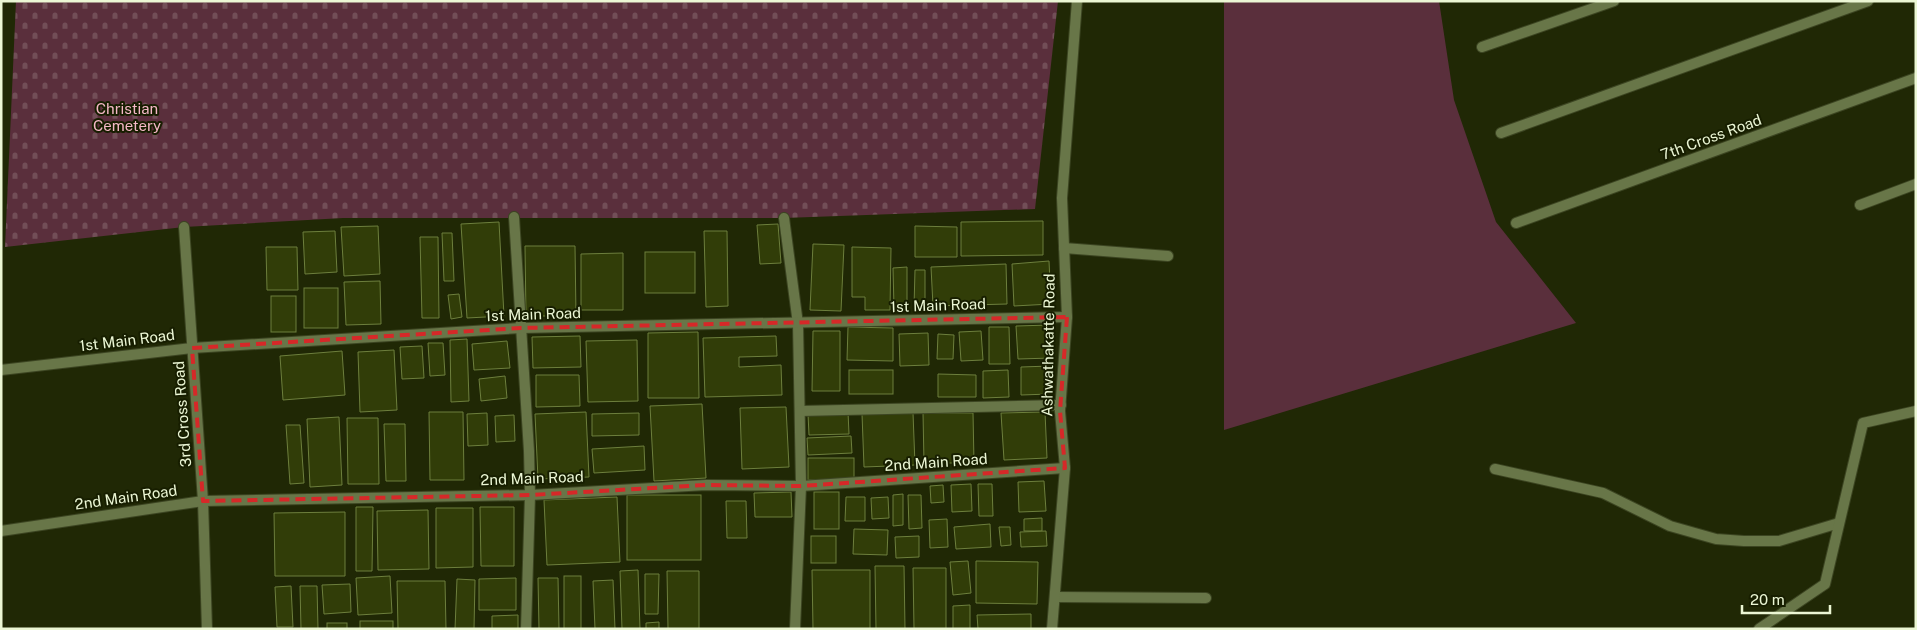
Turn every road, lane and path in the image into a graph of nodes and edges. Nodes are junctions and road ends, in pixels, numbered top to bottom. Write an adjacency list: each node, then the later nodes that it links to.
1 (1077, 1): 13 (street, Ashwathakatte Road)
2 (1614, 1): 4 (street)
3 (1868, 1): 6 (street)
4 (1482, 47)
5 (1916, 78): 11 (street, 7th Cross Road)
6 (1501, 133)
7 (1916, 184): 8 (street)
8 (1860, 205)
9 (514, 217): 17 (street)
10 (784, 218): 16 (street)
11 (1516, 223)
12 (184, 227): 18 (street, 3rd Cross Road)
13 (1064, 248): 14 (street); 15 (street, Ashwathakatte Road)
14 (1168, 256)
15 (1067, 317): 16 (street, 1st Main Road); 20 (street, Ashwathakatte Road)
16 (798, 324): 17 (street, 1st Main Road); 21 (street)
17 (521, 328): 18 (street, 1st Main Road); 26 (street)
18 (192, 348): 19 (street, 1st Main Road); 27 (street, 3rd Cross Road)
19 (1, 370)
20 (1061, 405): 21 (street); 23 (street, Ashwathakatte Road)
21 (800, 411): 25 (street)
22 (1916, 411): 28 (street)
23 (1065, 468): 25 (street, 2nd Main Road); 30 (street, Ashwathakatte Road)
24 (1495, 468): 28 (street)
25 (801, 486): 26 (street, 2nd Main Road); 34 (street)
26 (530, 495): 27 (street, 2nd Main Road); 33 (street)
27 (203, 501): 29 (street, 2nd Main Road); 32 (street, 3rd Cross Road)
28 (1840, 523): 36 (street)
29 (1, 531)
30 (1054, 597): 31 (street); 35 (street, Ashwathakatte Road)
31 (1206, 598)
32 (207, 629)
33 (526, 629)
34 (795, 629)
35 (1052, 629)
36 (1759, 629)

